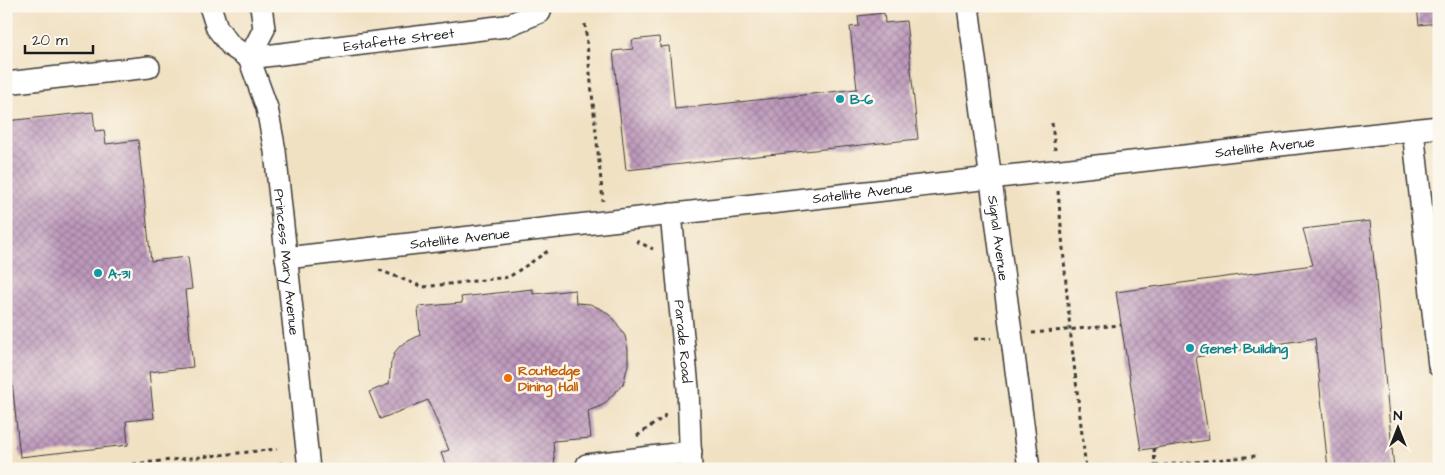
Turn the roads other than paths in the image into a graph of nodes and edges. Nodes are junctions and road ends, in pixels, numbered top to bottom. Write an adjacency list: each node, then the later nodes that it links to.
1 (210, 6): 5 (street)
2 (262, 6): 5 (street)
3 (542, 6): 5 (street, Estafette Street)
4 (968, 6): 10 (street, Signal Avenue)
5 (249, 58): 12 (street, Princess Mary Avenue)
6 (149, 67): 7 (street)
7 (6, 83)
8 (1439, 127): 9 (street, Satellite Avenue)
9 (1413, 130): 10 (street, Satellite Avenue); 13 (street)
10 (991, 178): 11 (street, Satellite Avenue); 17 (street, Signal Avenue)
11 (670, 214): 12 (street, Satellite Avenue); 14 (street, Parade Road)
12 (286, 258): 15 (street, Princess Mary Avenue)
13 (1439, 366)
14 (691, 460): 16 (street)
15 (309, 469)
16 (586, 469)
17 (1029, 469)

